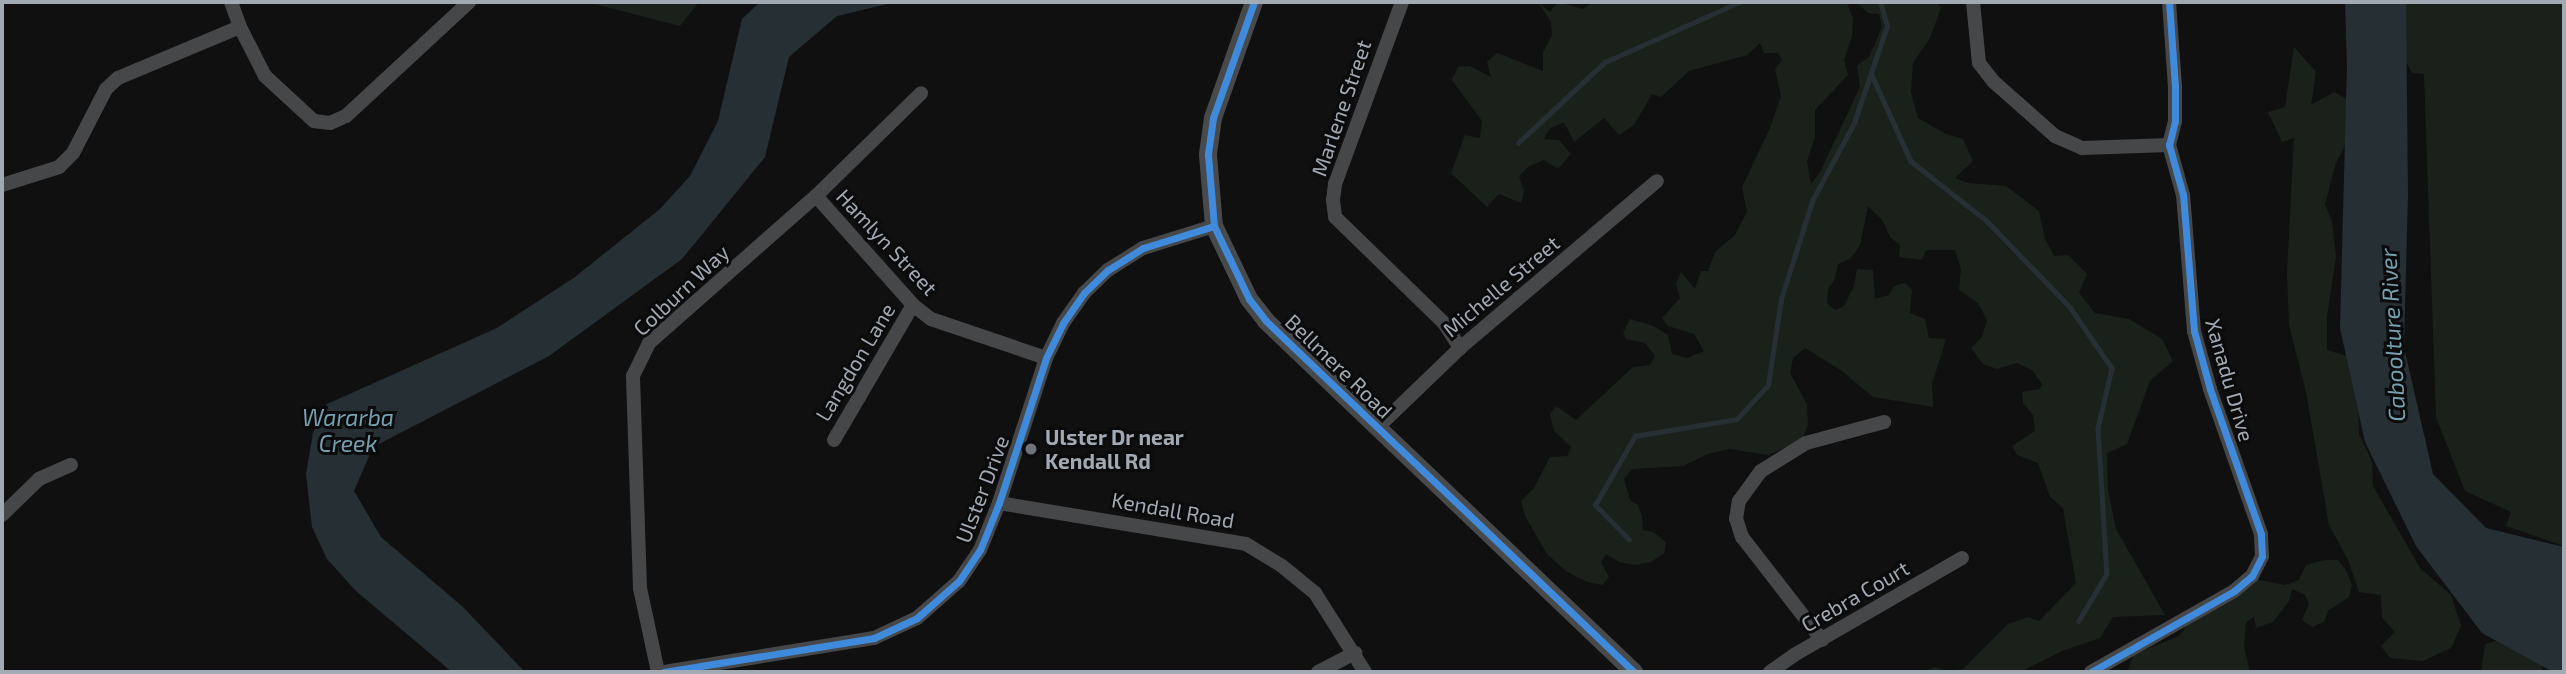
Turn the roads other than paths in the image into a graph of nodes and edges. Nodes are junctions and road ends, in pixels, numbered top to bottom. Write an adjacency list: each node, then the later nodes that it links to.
1 (231, 2): 7 (street)
2 (469, 2): 7 (street)
3 (1254, 2): 13 (main road, Bellmere Road)
4 (1402, 2): 15 (street, Marlene Street)
5 (1973, 2): 9 (street)
6 (2169, 2): 9 (street, Xanadu Drive)
7 (240, 27): 11 (street)
8 (921, 93): 12 (street, Colburn Way)
9 (2169, 145): 32 (street, Xanadu Drive)
10 (1657, 181): 15 (street, Michelle Street)
11 (2, 185)
12 (816, 196): 14 (street, Hamlyn Street); 26 (street, Colburn Way)
13 (1214, 226): 16 (street, Ulster Drive); 18 (main road, Bellmere Road)
14 (913, 305): 16 (street, Hamlyn Street); 19 (street, Langdon Lane)
15 (1460, 348): 18 (street, Michelle Street)
16 (1046, 358): 21 (street, Ulster Drive)
17 (1884, 422): 24 (street)
18 (1377, 428): 30 (main road, Bellmere Road)
19 (834, 440)
20 (71, 465): 22 (street)
21 (999, 503): 25 (street, Kendall Road); 27 (street, Ulster Drive)
22 (2, 515)
23 (1962, 558): 24 (street, Crebra Court)
24 (1822, 639): 31 (street, Crebra Court)
25 (1355, 653): 28 (street); 29 (street, Kendall Road)
26 (658, 672)
27 (664, 672)
28 (1318, 672)
29 (1365, 672)
30 (1634, 672)
31 (1769, 672)
32 (2091, 672)

